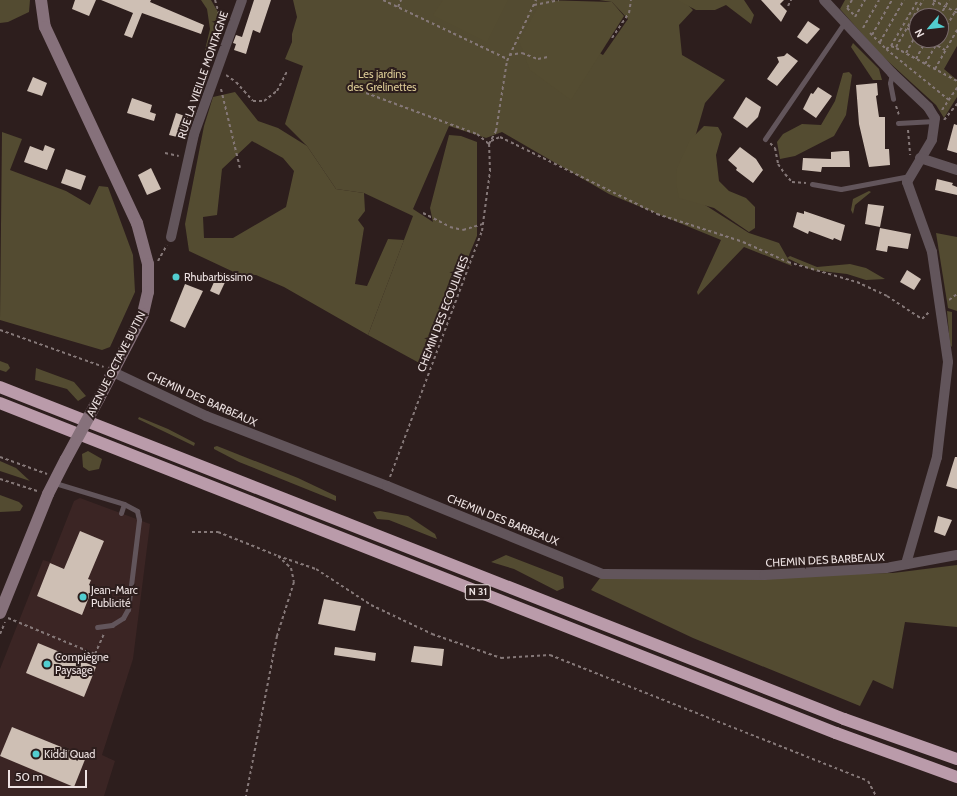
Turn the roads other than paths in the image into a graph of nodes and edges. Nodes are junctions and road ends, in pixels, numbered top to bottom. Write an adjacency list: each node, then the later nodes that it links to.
1 (41, 0): 17 (main road, AVENUE OCTAVE BUTIN)
2 (242, 0): 14 (street, RUE LA VIEILLE MONTAGNE)
3 (824, 0): 4 (street)
4 (844, 23): 5 (street); 9 (lane)
5 (892, 73): 6 (lane); 7 (street)
6 (893, 99)
7 (935, 120): 8 (lane); 10 (street)
8 (899, 123)
9 (765, 138)
10 (919, 161): 11 (street); 12 (street)
11 (957, 170)
12 (910, 176): 13 (lane); 15 (street)
13 (812, 184)
14 (170, 237)
15 (947, 356): 16 (street); 24 (street)
16 (957, 359)
17 (113, 372): 20 (main road, AVENUE OCTAVE BUTIN, bridge); 24 (street, CHEMIN DES BARBEAUX)
18 (0, 387): 27 (highway, N 31)
19 (0, 403): 28 (highway, N 31)
20 (54, 480): 21 (lane); 25 (main road, AVENUE OCTAVE BUTIN)
21 (124, 504): 22 (lane); 26 (lane)
22 (121, 512)
23 (957, 555): 24 (street, CHEMIN DES BARBEAUX)
24 (906, 564)
25 (4, 615)
26 (97, 627)
27 (957, 760)
28 (957, 776)

